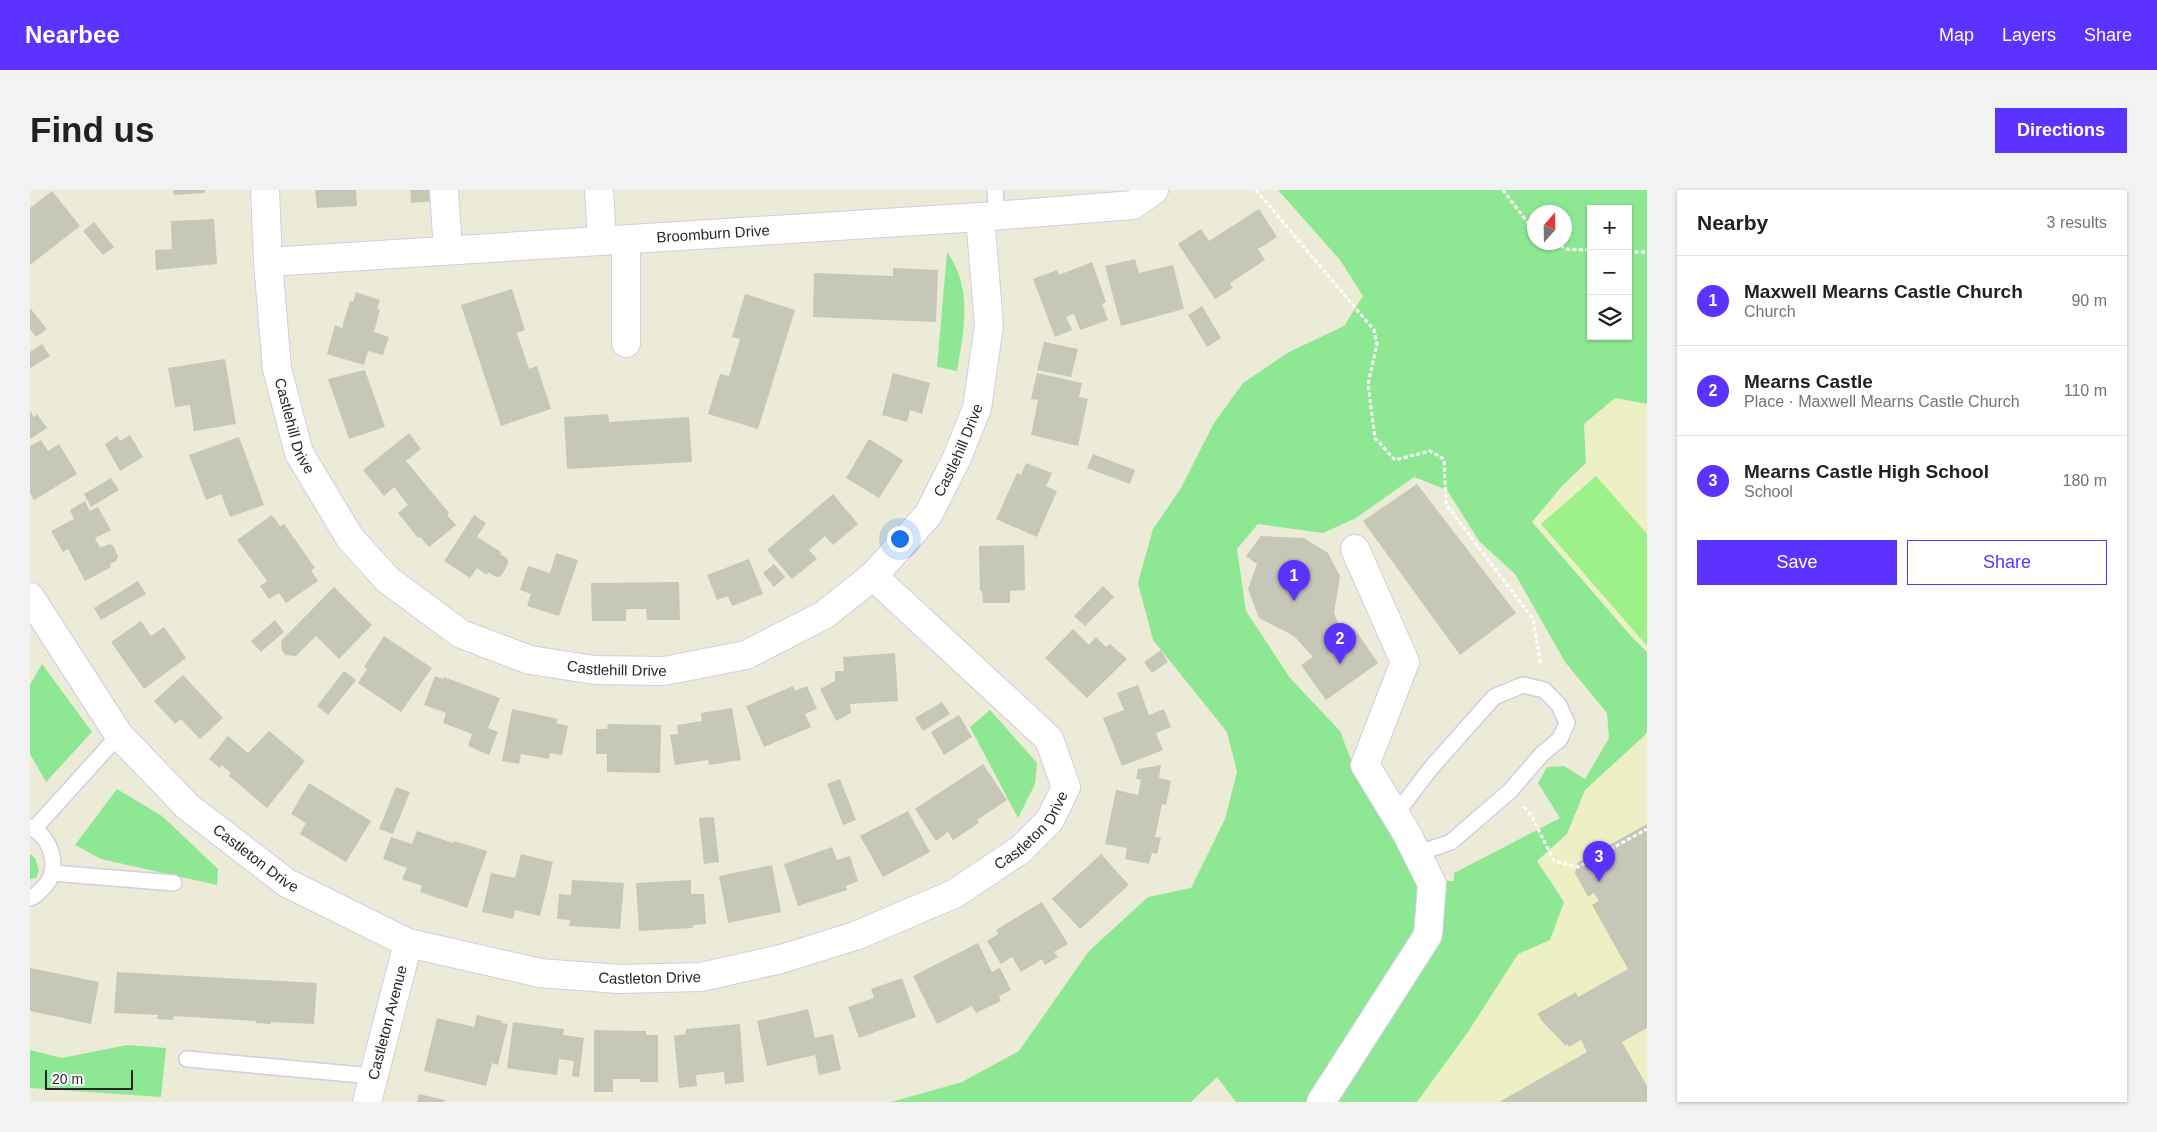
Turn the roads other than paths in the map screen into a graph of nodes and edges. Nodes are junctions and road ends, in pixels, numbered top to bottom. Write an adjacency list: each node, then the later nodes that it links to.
1 (265, 190): 8 (street, Castlehill Drive)
2 (444, 190): 7 (street)
3 (598, 190): 6 (street)
4 (1154, 190): 5 (street, Broomburn Drive)
5 (991, 207): 6 (street, Broomburn Drive); 11 (street, Castlehill Drive)
6 (614, 240): 7 (street, Broomburn Drive); 9 (street)
7 (448, 250): 8 (street, Broomburn Drive)
8 (268, 262): 11 (street, Castlehill Drive)
9 (626, 343)
10 (1355, 549): 14 (street)
11 (872, 576): 20 (street, Castleton Drive)
12 (30, 597): 13 (street, Castleton Drive)
13 (119, 736): 15 (lane); 20 (street, Castleton Drive)
14 (1395, 815): 16 (street); 16 (lane)
15 (32, 828): 17 (lane)
16 (1416, 854): 24 (street)
17 (52, 873): 18 (lane); 19 (lane)
18 (174, 883)
19 (30, 898)
20 (408, 943): 22 (street, Castleton Avenue)
21 (187, 1059): 22 (lane)
22 (374, 1076): 23 (street, Castleton Avenue)
23 (367, 1102)
24 (1322, 1102)

